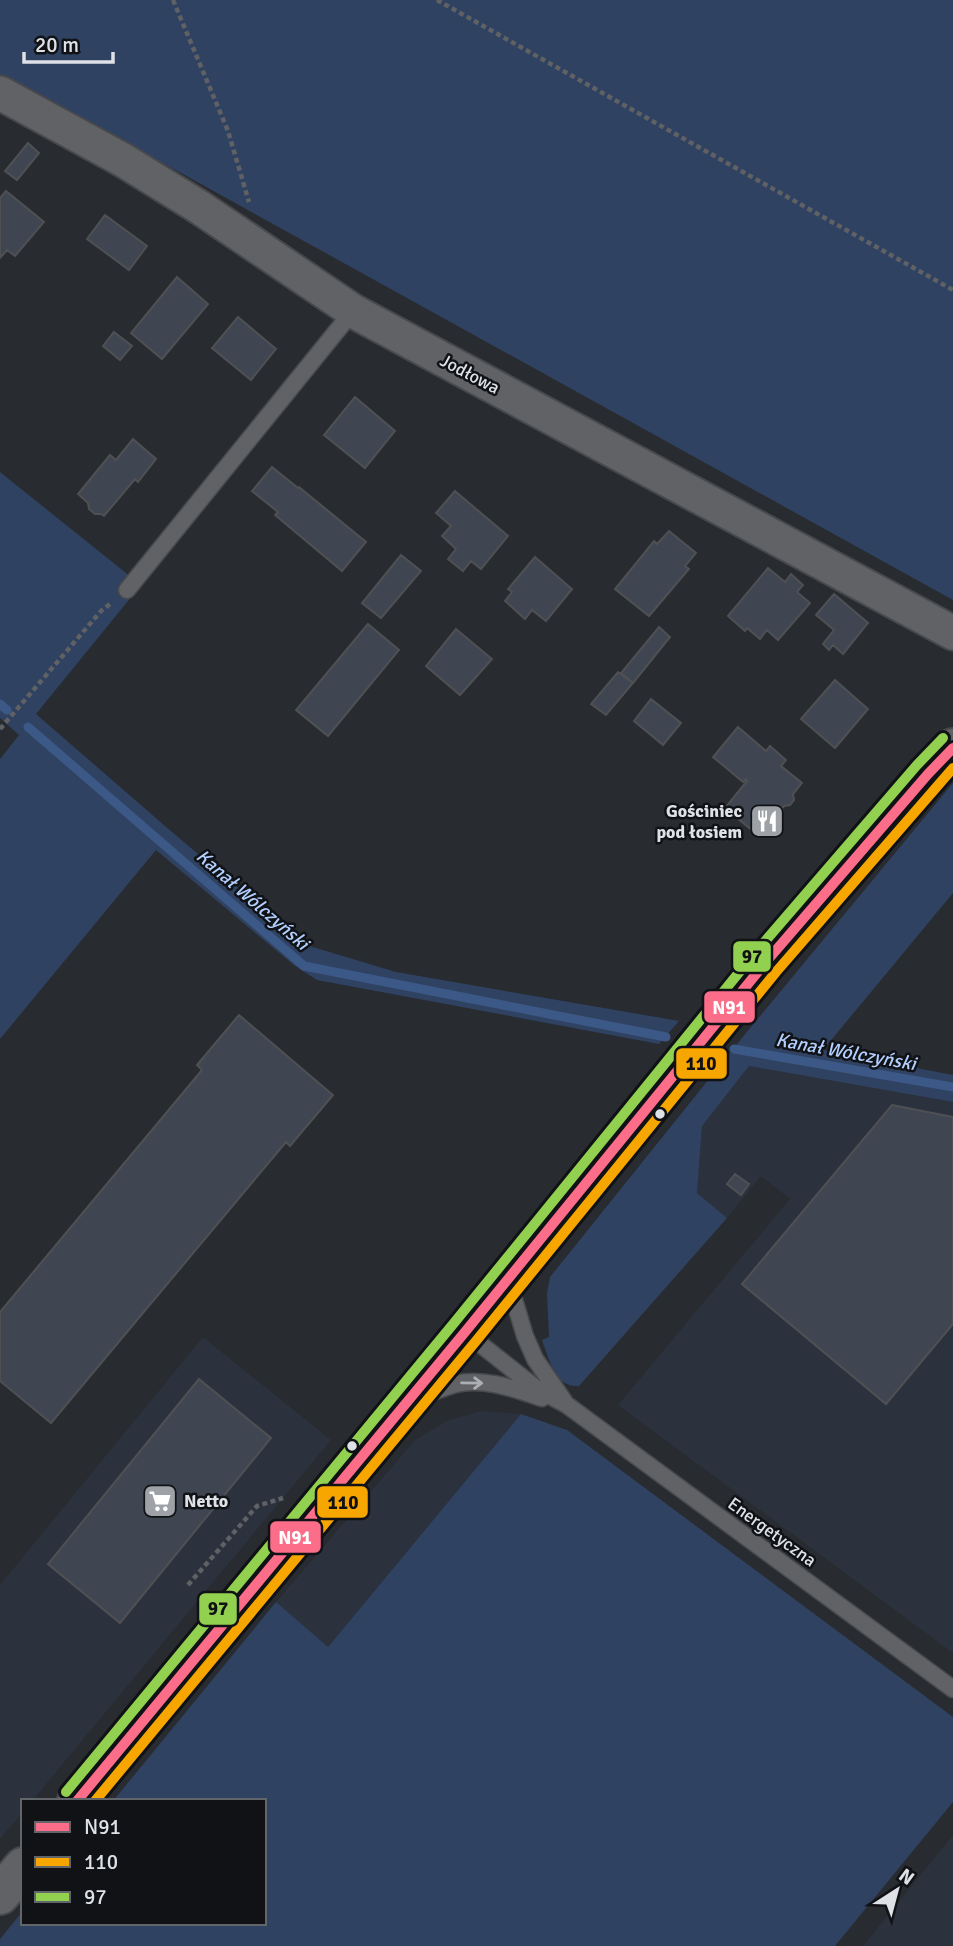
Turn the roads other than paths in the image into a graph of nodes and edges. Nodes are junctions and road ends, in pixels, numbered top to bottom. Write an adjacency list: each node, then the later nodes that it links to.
1 (0, 93): 2 (street, Jodłowa)
2 (353, 311): 3 (lane); 4 (street, Jodłowa)
3 (127, 590)
4 (953, 633)
5 (953, 748): 6 (main road)
6 (508, 1279): 7 (main road); 9 (lane, Energetyczna)
7 (465, 1332): 8 (main road); 9 (lane, Energetyczna)
8 (407, 1402): 9 (lane, Energetyczna, one-way to 9); 11 (main road)
9 (568, 1405): 10 (lane, Energetyczna)
10 (953, 1689)
11 (79, 1799)
12 (21, 1869): 13 (main road)
13 (0, 1895)

